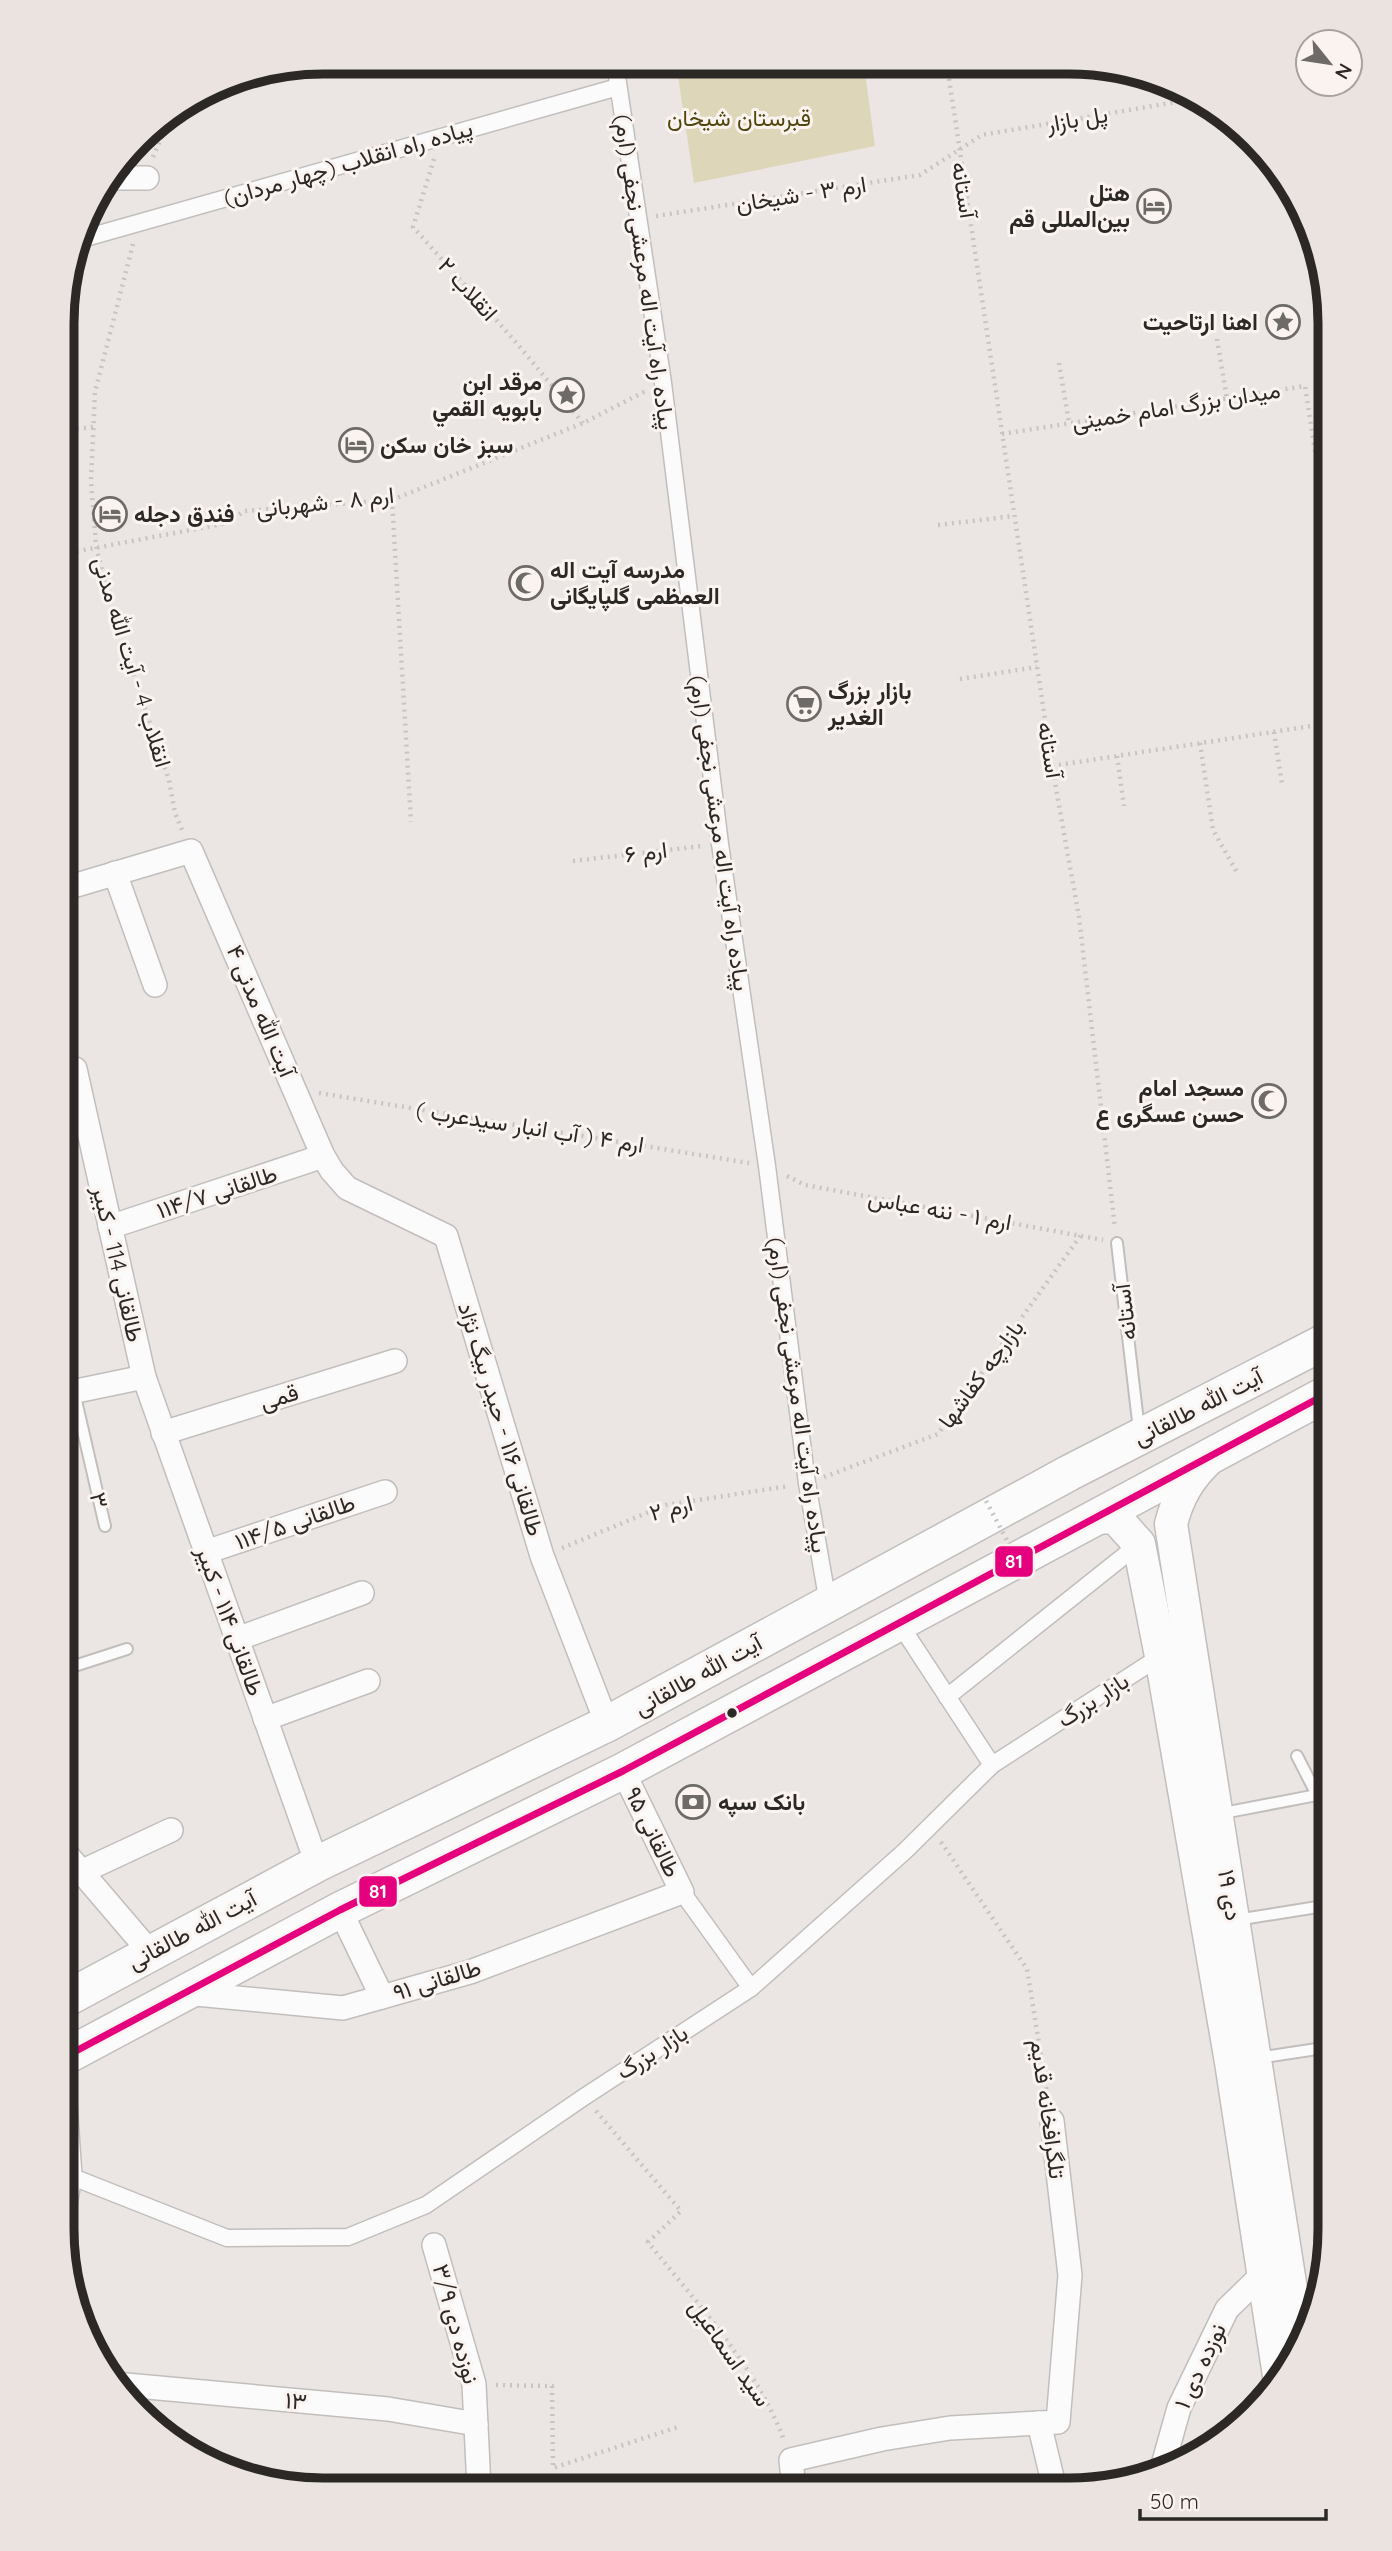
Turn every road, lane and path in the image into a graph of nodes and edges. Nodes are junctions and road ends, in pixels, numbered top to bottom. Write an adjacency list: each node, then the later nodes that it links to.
1 (616, 74): 3 (street, پیاده راه آیت اله مرعشی نجفی (ارم))
2 (948, 74): 6 (path, آستانه)
3 (618, 87): 5 (street, پیاده راه انقلاب (چهار مردان)); 9 (street, پیاده راه آیت اله مرعشی نجفی (ارم))
4 (1183, 101): 6 (path, پل بازار)
5 (440, 138): 10 (street, پیاده راه انقلاب (چهار مردان)); 16 (path, انقلاب ۲)
6 (958, 151): 9 (path, ارم ۳ - شیخان); 20 (path, آستانه)
7 (120, 178): 8 (street)
8 (147, 178)
9 (638, 219): 14 (street, پیاده راه آیت اله مرعشی نجفی (ارم))
10 (139, 222): 11 (street, پیاده راه انقلاب (چهار مردان)); 18 (path, انقلاب 4 - آیت الله مدنی)
11 (89, 237)
12 (1217, 339): 15 (path)
13 (1059, 363): 17 (path)
14 (663, 383): 16 (path, ارم ۸ - شهربانی); 38 (street, پیاده راه آیت اله مرعشی نجفی (ارم))
15 (1227, 398): 17 (path, میدان بزرگ امام خمینی); 21 (path, میدان بزرگ امام خمینی)
16 (583, 423): 23 (path, ارم ۸ - شهربانی)
17 (1069, 423): 20 (path, میدان بزرگ امام خمینی)
18 (94, 427): 19 (path); 26 (path, انقلاب 4 - آیت الله مدنی)
19 (74, 429)
20 (1002, 433): 24 (path, آستانه)
21 (1317, 467): 22 (path, میدان بزرگ امام خمینی)
22 (1318, 473)
23 (392, 499): 26 (path, ارم ۸ - شهربانی); 37 (path)
24 (1014, 516): 25 (path); 28 (path, آستانه)
25 (937, 525)
26 (96, 547): 27 (path); 39 (path, انقلاب 4 - آیت الله مدنی)
27 (74, 552)
28 (1037, 667): 29 (path); 34 (path, آستانه)
29 (960, 679)
30 (1318, 725): 31 (path)
31 (1273, 732): 32 (path); 35 (path)
32 (1200, 743): 33 (path); 42 (path)
33 (1116, 756): 34 (path); 36 (path)
34 (1052, 766): 51 (path, آستانه)
35 (1282, 784)
36 (1124, 806)
37 (411, 822)
38 (720, 844): 40 (path, ارم ۶); 48 (street, پیاده راه آیت اله مرعشی نجفی (ارم))
39 (191, 851): 41 (street); 46 (street, ۴ آیت الله مدنی)
40 (573, 861)
41 (115, 873): 43 (street); 44 (street)
42 (1238, 874)
43 (74, 886)
44 (155, 985)
45 (75, 1069): 49 (street, طالقانی 114 - کبیر)
46 (294, 1089): 47 (street, ۴ آیت الله مدنی); 48 (path, ارم ۴ ( آب انبار سیدعرب ))
47 (328, 1164): 49 (street, طالقانی ۱۱۴/۷); 68 (street, طالقانی ۱۱۶ - حیدر بیگ نژاد)
48 (766, 1166): 50 (path, ارم ۱ - ننه عباس); 61 (street, پیاده راه آیت اله مرعشی نجفی (ارم))
49 (110, 1227): 54 (street, طالقانی 114 - کبیر)
50 (1081, 1235): 51 (path, ارم ۱ - ننه عباس); 61 (path, بازارچه کفاشها)
51 (1117, 1243): 59 (lane, آستانه)
52 (1318, 1345): 59 (main road, آیت الله طالقانی)
53 (395, 1361): 58 (street, قمی)
54 (144, 1377): 55 (street); 58 (street, طالقانی ۱۱۴ - کبیر)
55 (74, 1392)
56 (1318, 1399): 60 (main road)
57 (74, 1415): 65 (lane, ۳)
58 (163, 1433): 67 (street, طالقانی ۱۱۴ - کبیر)
59 (1140, 1437): 71 (main road, آیت الله طالقانی)
60 (1212, 1456): 64 (main road); 85 (main road, ۱۹ دی)
61 (807, 1483): 68 (path, ارم ۲); 71 (street, پیاده راه آیت اله مرعشی نجفی (ارم))
62 (385, 1492): 67 (street, طالقانی ۱۱۴/۵)
63 (986, 1501): 69 (path, bridge)
64 (1094, 1518): 66 (main road); 72 (main road)
65 (105, 1526)
66 (1139, 1544): 75 (main road, ۱۹ دی); 78 (street)
67 (206, 1552): 73 (street, طالقانی ۱۱۴ - کبیر)
68 (542, 1556): 80 (street, طالقانی ۱۱۶ - حیدر بیگ نژاد)
69 (1025, 1574)
70 (362, 1593): 73 (street)
71 (828, 1604): 80 (main road, آیت الله طالقانی)
72 (899, 1623): 78 (street); 83 (main road)
73 (237, 1639): 79 (street, طالقانی ۱۱۴ - کبیر)
74 (127, 1649): 76 (lane)
75 (1161, 1656): 82 (street, بازار بزرگ); 85 (main road, ۱۹ دی)
76 (74, 1666)
77 (368, 1681): 79 (street)
78 (947, 1697): 82 (street)
79 (265, 1719): 89 (street, طالقانی ۱۱۴ - کبیر)
80 (607, 1724): 89 (main road, آیت الله طالقانی)
81 (1297, 1756): 84 (lane)
82 (992, 1765): 86 (street, بازار بزرگ)
83 (623, 1771): 91 (street, طالقانی ۹۵); 93 (main road)
84 (1317, 1795): 85 (lane)
85 (1202, 1817): 94 (main road, ۱۹ دی); 102 (main road, ۱۹ دی)
86 (930, 1826): 96 (street, بازار بزرگ); 104 (path, تلگرافخانه قدیم)
87 (171, 1830): 90 (street)
88 (74, 1863): 90 (street)
89 (317, 1864): 95 (main road, آیت الله طالقانی)
90 (81, 1871): 95 (street)
91 (682, 1892): 96 (street); 99 (street, طالقانی ۹۱)
92 (1318, 1907): 94 (lane)
93 (340, 1910): 97 (main road); 99 (street)
94 (1233, 1920): 102 (main road, ۱۹ دی)
95 (150, 1952): 98 (main road, آیت الله طالقانی)
96 (751, 1988): 103 (street, بازار بزرگ)
97 (182, 1993): 99 (street, طالقانی ۹۱); 101 (main road)
98 (74, 1994)
99 (382, 1997)
100 (1318, 2049): 102 (lane)
101 (74, 2052)
102 (1243, 2061): 107 (main road, ۱۹ دی)
103 (584, 2097): 105 (street, بازار بزرگ); 116 (path, سید اسماعیل)
104 (1052, 2121): 112 (street, تلگرافخانه قدیم)
105 (74, 2177)
106 (434, 2245): 110 (street, نوزده دی ۳/۹)
107 (1275, 2268): 108 (main road, ۱۹ دی); 109 (main road, ۱۹ دی); 115 (street, نوزده دی ۱)
108 (1296, 2333)
109 (1279, 2363)
110 (474, 2384): 113 (street, نوزده دی ۳/۹); 114 (path)
111 (129, 2385): 113 (street, ۱۳)
112 (1048, 2423): 116 (street); 119 (street)
113 (476, 2424): 117 (street, نوزده دی ۳/۹)
114 (681, 2426)
115 (1165, 2459)
116 (791, 2460): 118 (street)
117 (479, 2478)
118 (793, 2478)
119 (1054, 2478)

